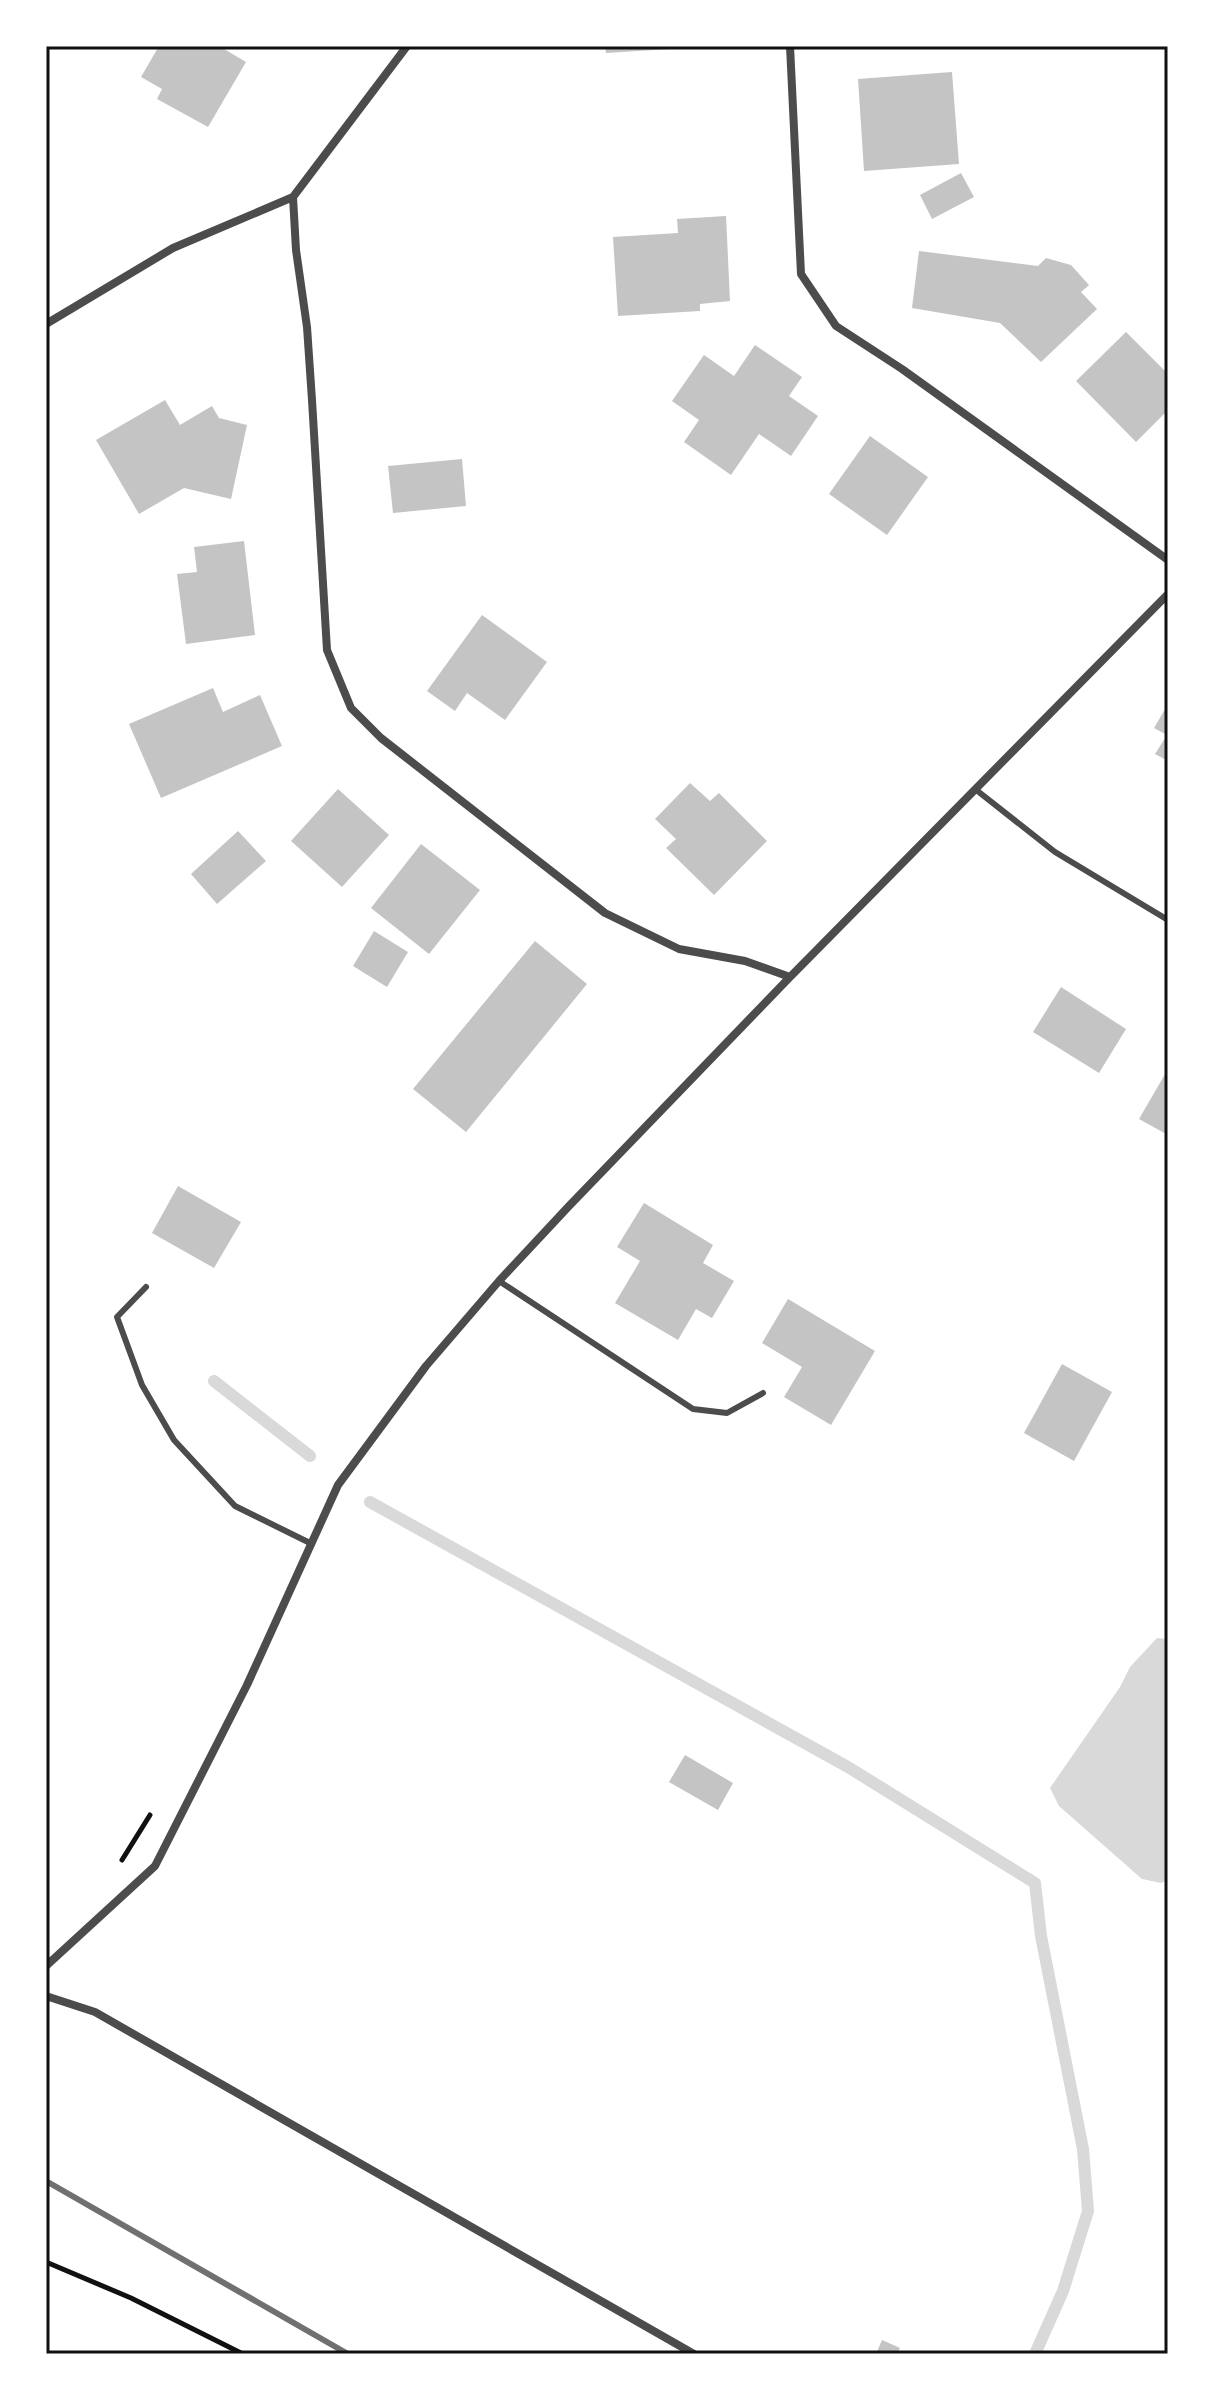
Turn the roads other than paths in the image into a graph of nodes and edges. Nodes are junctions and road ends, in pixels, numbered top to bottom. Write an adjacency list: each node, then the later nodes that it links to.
1 (407, 46): 3 (street)
2 (790, 46): 5 (street)
3 (293, 197): 4 (street); 9 (street)
4 (46, 324)
5 (1168, 560)
6 (1168, 594): 7 (street)
7 (975, 789): 8 (lane); 9 (street)
8 (1168, 920)
9 (790, 977): 10 (street)
10 (499, 1281): 12 (lane); 13 (street)
11 (146, 1287): 13 (lane)
12 (763, 1393)
13 (312, 1544): 14 (street)
14 (46, 1966)
15 (46, 1996): 16 (street)
16 (694, 2354)

